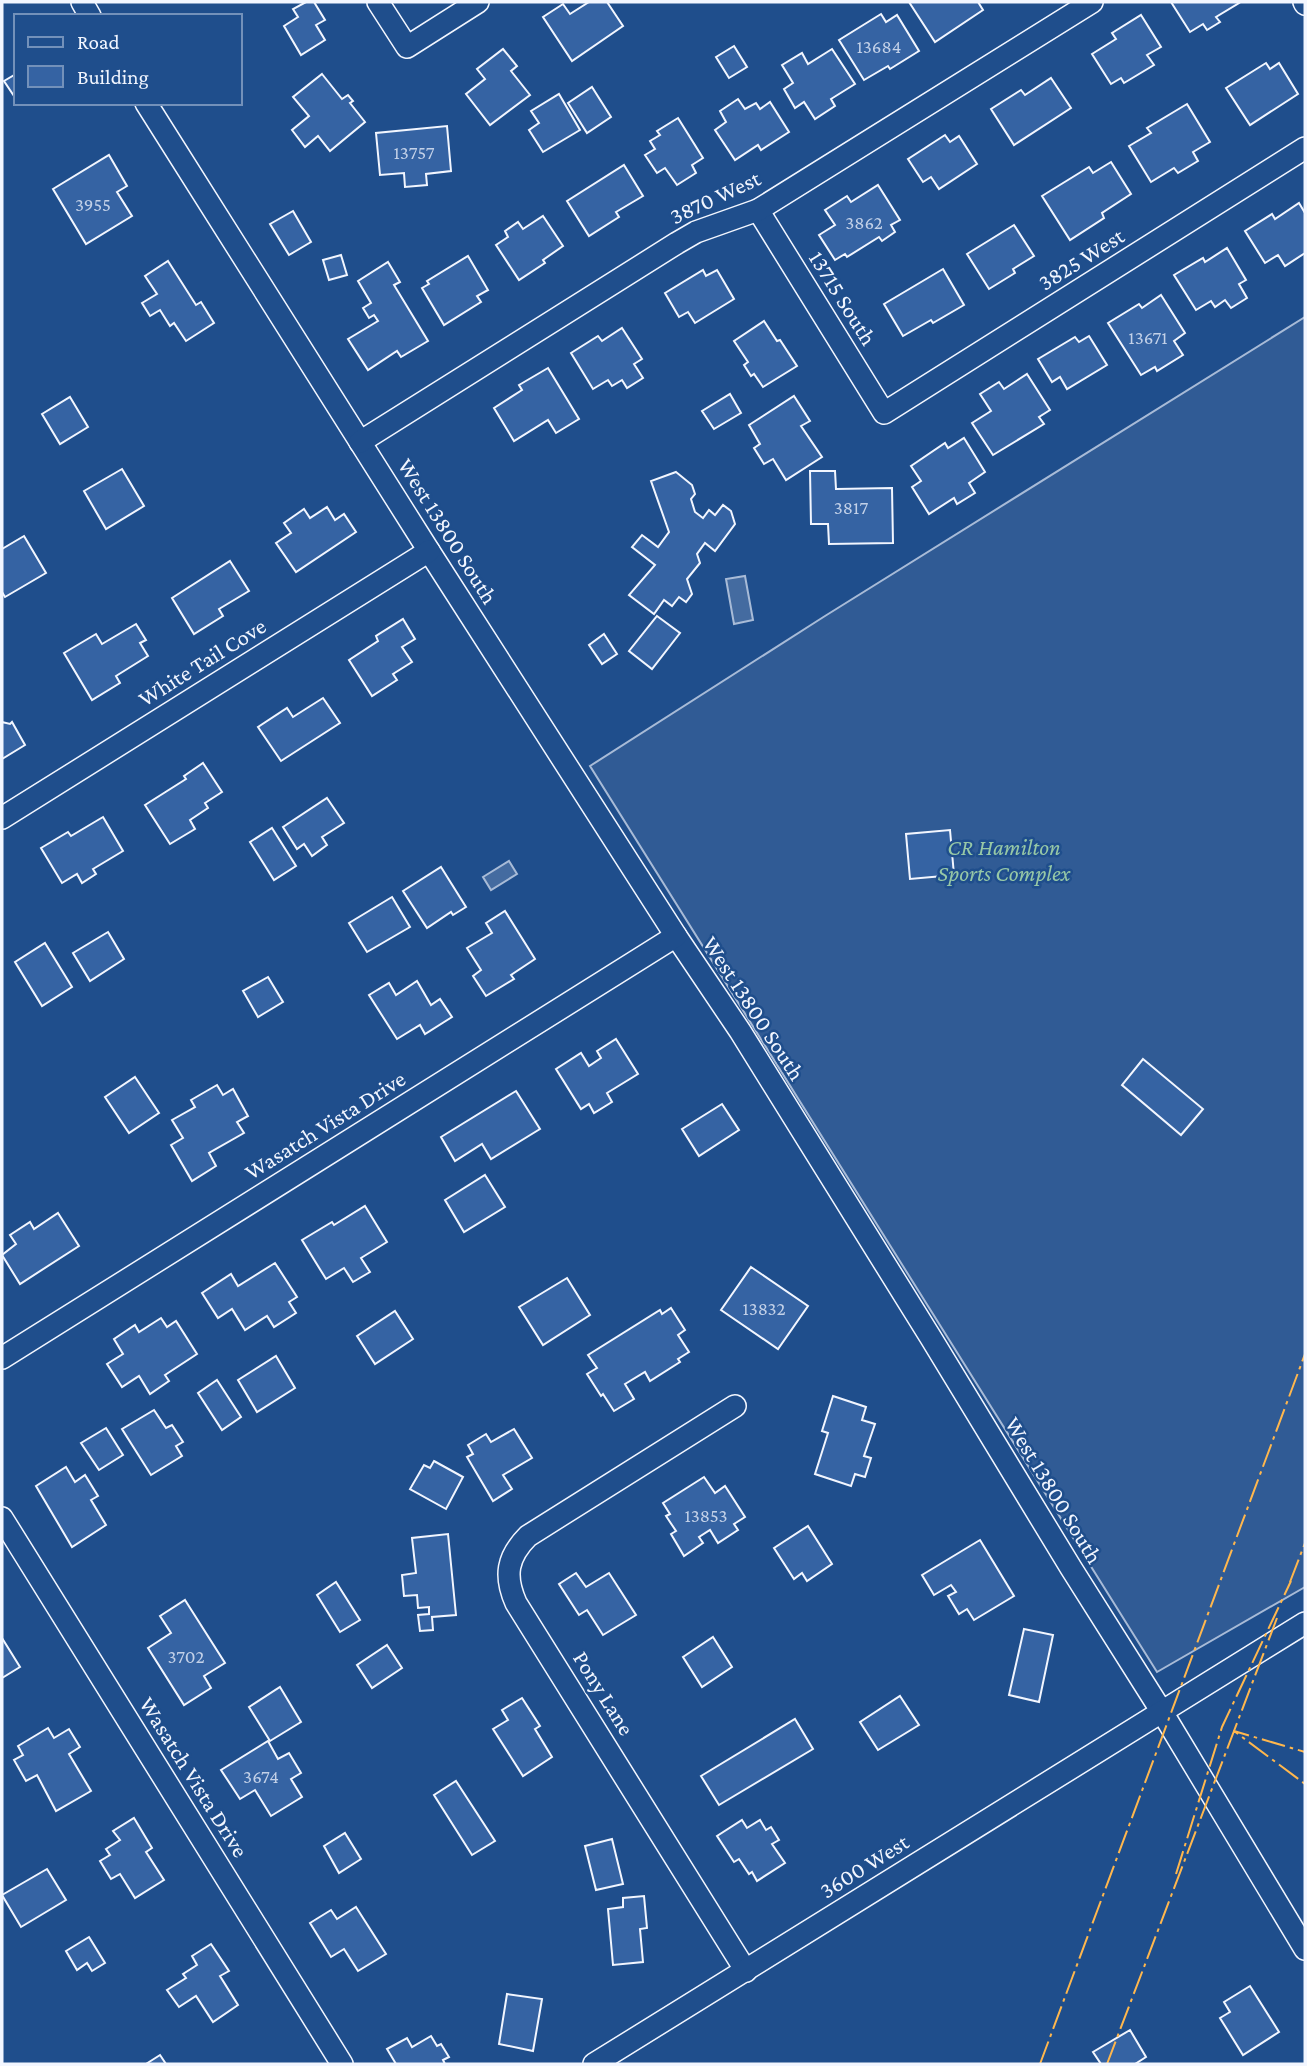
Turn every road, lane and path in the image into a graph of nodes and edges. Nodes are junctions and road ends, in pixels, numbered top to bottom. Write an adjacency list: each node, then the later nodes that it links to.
1 (378, 2): 2 (street)
2 (478, 2)
3 (1093, 2): 6 (street, 3870 West)
4 (147, 105): 8 (street, West 13800 South)
5 (1305, 148): 7 (street, 3825 West)
6 (758, 210): 7 (street, 13715 South); 8 (street, 3870 West)
7 (884, 413)
8 (360, 442): 9 (street, West 13800 South)
9 (429, 551): 10 (street, White Tail Cove); 11 (street, West 13800 South)
10 (2, 818)
11 (676, 936): 12 (street, Wasatch Vista Drive); 16 (street, West 13800 South)
12 (2, 1358)
13 (736, 1406): 18 (street, Pony Lane)
14 (2, 1518): 19 (street, Wasatch Vista Drive)
15 (1305, 1623): 16 (street, 3600 West)
16 (1162, 1712): 17 (street, West 13800 South); 18 (street, 3600 West)
17 (1305, 1949)
18 (746, 1971): 20 (street, 3600 West)
19 (342, 2064)
20 (594, 2064)

